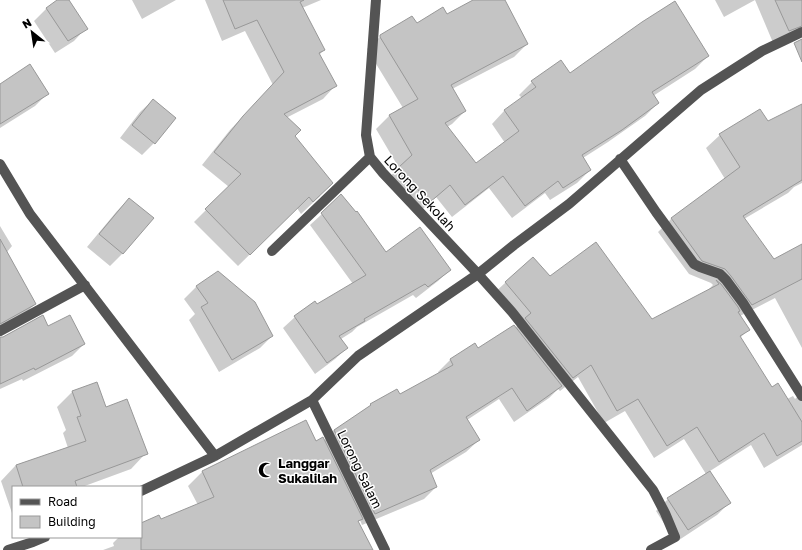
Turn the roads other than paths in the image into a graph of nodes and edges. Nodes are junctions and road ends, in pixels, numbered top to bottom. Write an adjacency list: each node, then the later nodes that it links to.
1 (376, 0): 3 (street, Lorong Sekolah)
2 (802, 32): 4 (street)
3 (370, 157): 6 (street); 7 (street, Lorong Sekolah)
4 (620, 159): 7 (street); 10 (street)
5 (0, 164): 8 (street)
6 (272, 251)
7 (478, 274): 11 (street); 17 (street, Lorong Sekolah)
8 (85, 285): 9 (street); 12 (street)
9 (0, 331)
10 (802, 396)
11 (312, 400): 12 (street); 16 (street, Lorong Salam)
12 (215, 456): 13 (street)
13 (142, 491)
14 (43, 538): 15 (street)
15 (8, 550)
16 (385, 550)
17 (651, 550)

